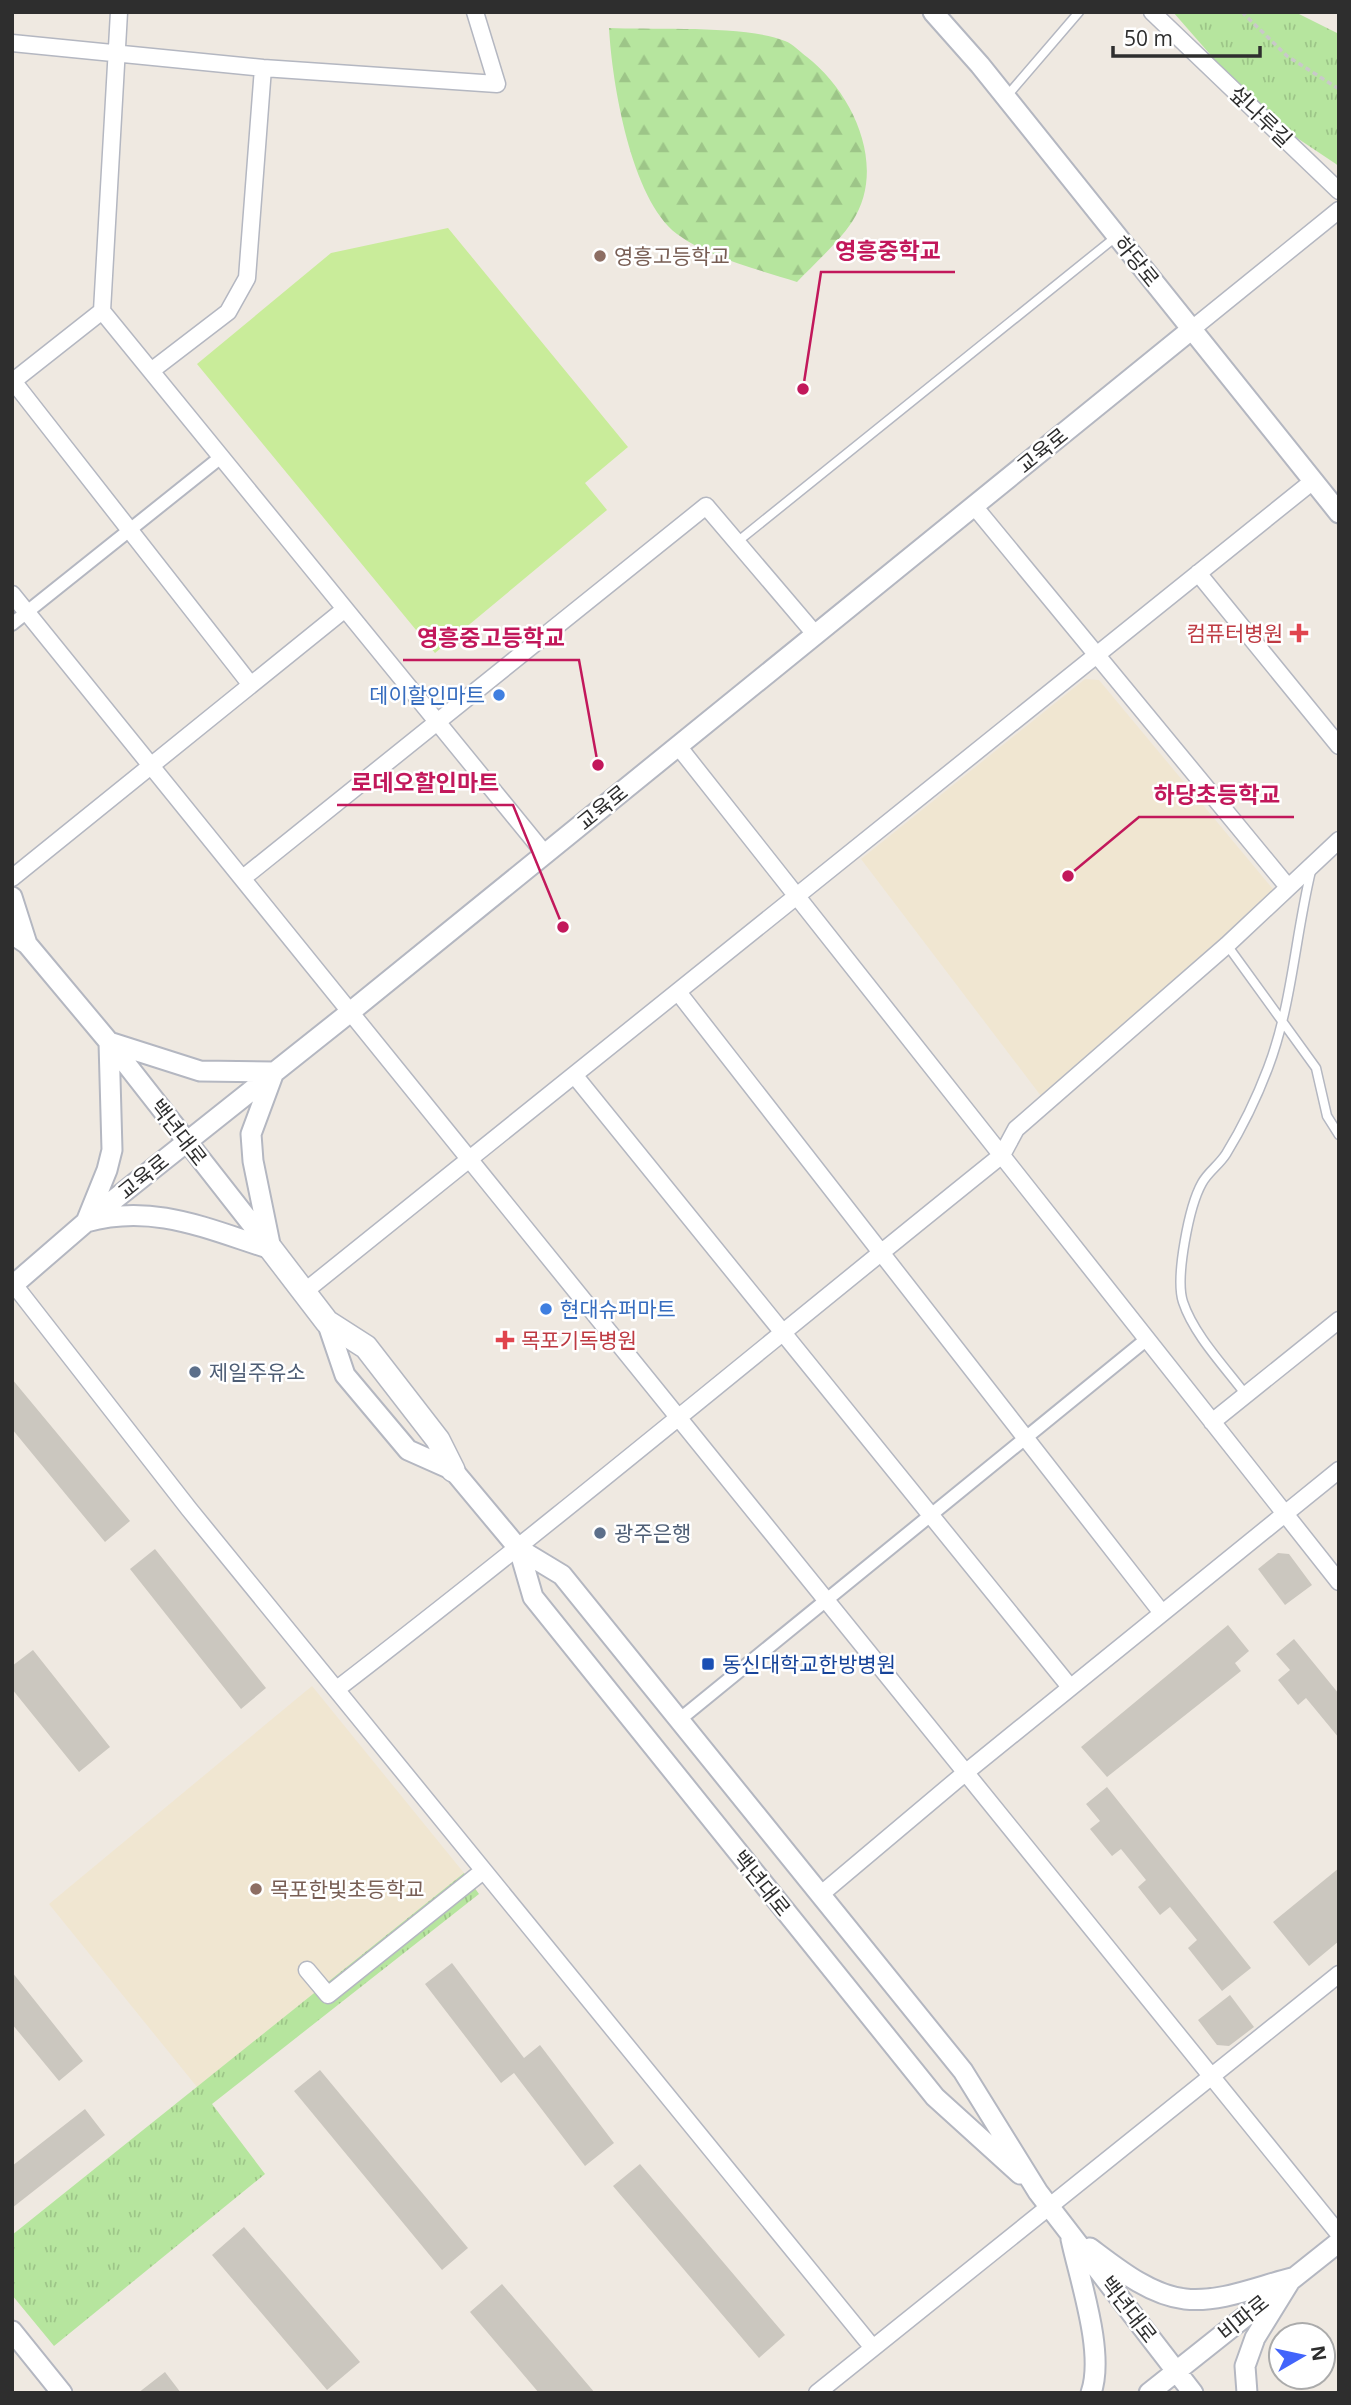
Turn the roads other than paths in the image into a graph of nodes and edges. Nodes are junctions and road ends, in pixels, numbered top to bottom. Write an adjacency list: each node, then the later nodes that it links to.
1 (119, 12): 7 (street)
2 (475, 12): 8 (street)
3 (933, 12): 9 (street, 하당로)
4 (1079, 12): 9 (lane)
5 (1152, 12): 10 (street, 섶나루길)
6 (12, 43): 7 (street)
7 (115, 54): 8 (street); 13 (street)
8 (264, 68): 15 (street)
9 (1006, 97): 12 (street, 하당로)
10 (1339, 191)
11 (1339, 210): 14 (street)
12 (1117, 236): 14 (street, 하당로); 22 (lane)
13 (102, 311): 15 (street); 16 (street)
14 (1192, 329): 18 (street, 하당로); 19 (street, 교육로)
15 (151, 371): 17 (street)
16 (13, 382): 21 (street)
17 (221, 457): 21 (street); 25 (street)
18 (1313, 481): 20 (street, 하당로); 23 (street)
19 (974, 506): 28 (street, 교육로); 29 (street)
20 (1339, 513)
21 (130, 530): 26 (street); 30 (street)
22 (737, 542): 28 (street); 31 (street)
23 (1198, 573): 29 (street); 33 (street)
24 (12, 594): 26 (street)
25 (345, 609): 30 (street); 31 (street)
26 (27, 612): 27 (street); 34 (street)
27 (12, 624)
28 (816, 634): 32 (street, 교육로)
29 (1096, 655): 40 (street); 41 (street)
30 (251, 685): 34 (street)
31 (437, 721): 36 (street); 39 (street)
32 (678, 746): 36 (street, 교육로); 41 (street)
33 (1339, 746)
34 (153, 765): 38 (street); 39 (street)
35 (1339, 840): 37 (street)
36 (545, 853): 46 (street, 교육로)
37 (1312, 865): 40 (street); 47 (lane)
38 (12, 878)
39 (243, 878): 46 (street)
40 (1288, 887): 44 (street)
41 (797, 896): 45 (street); 53 (street)
42 (12, 897): 43 (street, 백년대로)
43 (20, 939): 48 (street, 백년대로)
44 (1227, 945): 47 (lane); 53 (street)
45 (678, 992): 50 (street); 57 (street)
46 (349, 1013): 49 (street, 교육로); 54 (street)
47 (1282, 1019): 51 (lane); 64 (lane)
48 (109, 1042): 49 (street); 52 (street, 백년대로); 55 (street)
49 (274, 1072): 52 (street, 교육로); 56 (street)
50 (575, 1076): 54 (street); 62 (street)
51 (1339, 1135)
52 (186, 1142): 55 (street, 교육로); 56 (street, 백년대로)
53 (1002, 1156): 57 (street); 63 (street)
54 (468, 1161): 59 (street); 65 (street)
55 (86, 1222): 56 (street); 58 (street, 교육로)
56 (271, 1249): 59 (main road, 백년대로)
57 (881, 1253): 62 (street); 67 (street)
58 (13, 1284): 77 (street)
59 (304, 1293): 61 (main road, 백년대로)
60 (1339, 1320): 64 (street)
61 (327, 1322): 68 (main road, 백년대로); 68 (street, 백년대로)
62 (782, 1332): 65 (street); 71 (street)
63 (1147, 1339): 66 (street); 67 (street)
64 (1246, 1395): 66 (street)
65 (676, 1417): 72 (street); 74 (street)
66 (1212, 1422): 70 (street)
67 (1025, 1438): 71 (street); 75 (street)
68 (453, 1470): 72 (street, 백년대로)
69 (1339, 1470): 70 (street)
70 (1285, 1514): 73 (street); 75 (street)
71 (930, 1515): 74 (street); 76 (street)
72 (519, 1549): 77 (street); 78 (street, 백년대로); 85 (street, 백년대로)
73 (1339, 1582)
74 (825, 1601): 78 (street); 79 (street)
75 (1162, 1613): 76 (street)
76 (1070, 1687): 79 (street)
77 (337, 1689): 80 (street)
78 (679, 1720): 81 (street, 백년대로)
79 (965, 1773): 81 (street); 84 (street)
80 (483, 1871): 82 (street); 91 (street)
81 (820, 1895): 85 (street, 백년대로)
82 (307, 1970)
83 (1339, 1974): 84 (street)
84 (1213, 2076): 85 (street); 87 (street)
85 (1044, 2200): 86 (street, 백년대로); 91 (street)
86 (1069, 2232): 89 (street); 92 (street, 백년대로); 95 (street)
87 (1339, 2234)
88 (1339, 2242): 89 (street, 비파로)
89 (1292, 2278): 92 (street, 비파로); 98 (street)
90 (12, 2331): 93 (street)
91 (873, 2348): 94 (street)
92 (1176, 2370): 96 (street, 비파로); 97 (street, 백년대로)
93 (62, 2393)
94 (817, 2393)
95 (1091, 2393)
96 (1149, 2393)
97 (1193, 2393)
98 (1247, 2393)

